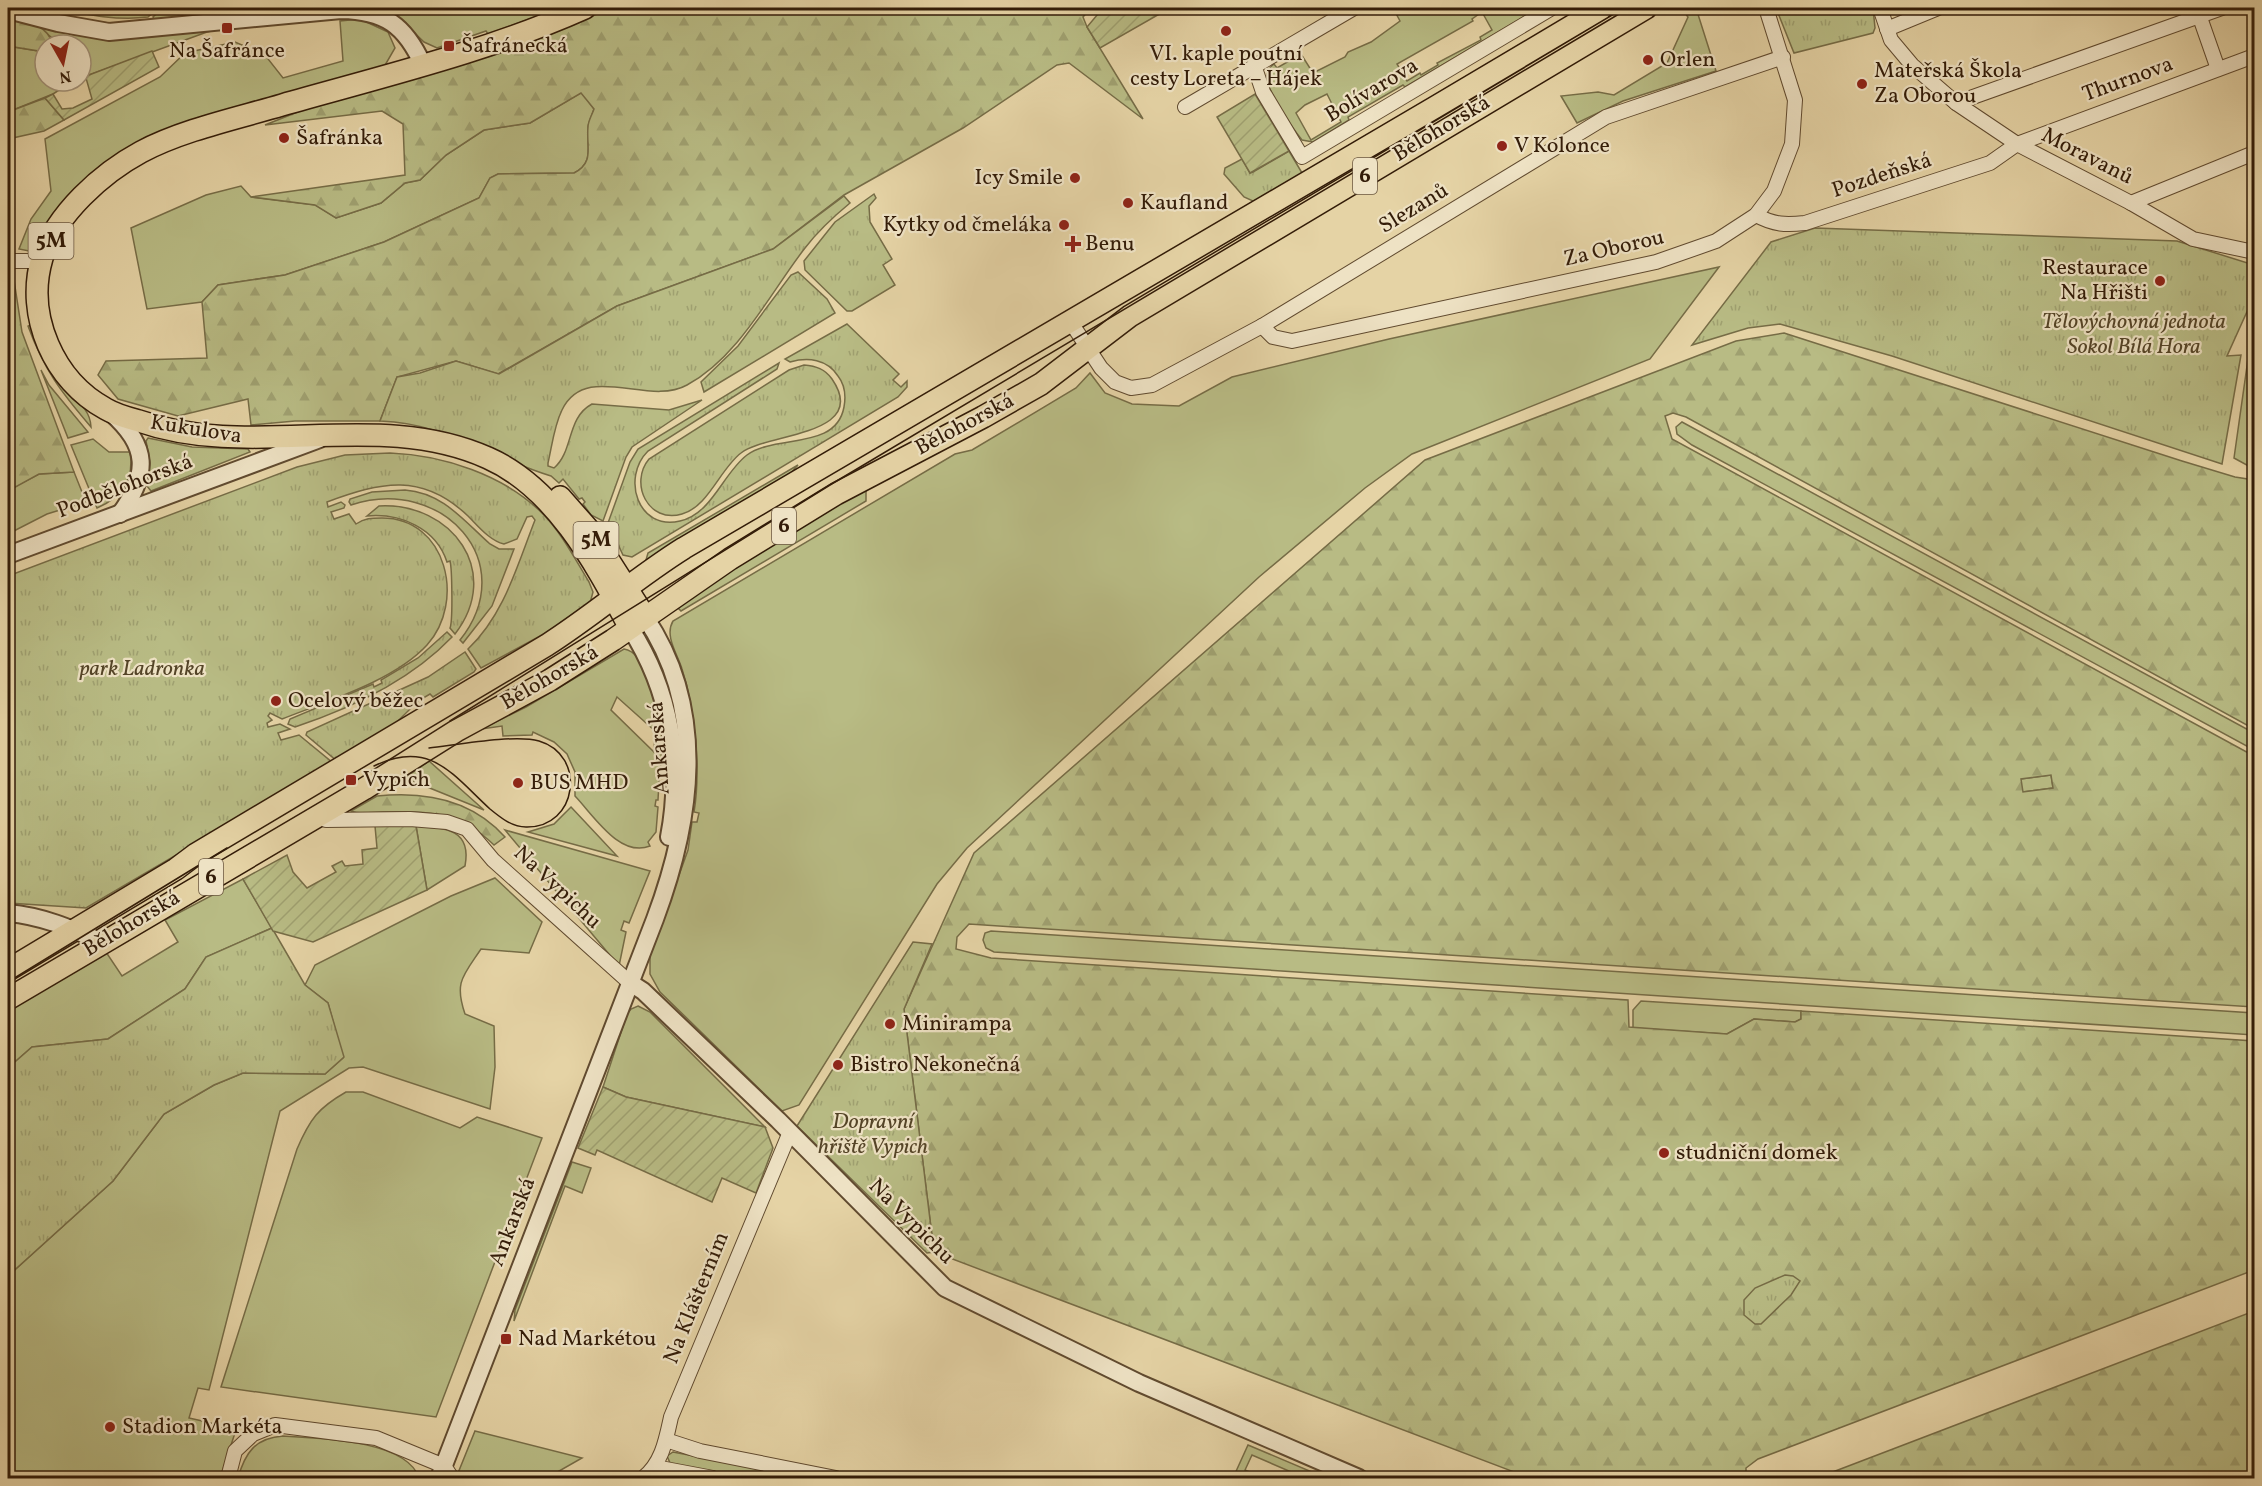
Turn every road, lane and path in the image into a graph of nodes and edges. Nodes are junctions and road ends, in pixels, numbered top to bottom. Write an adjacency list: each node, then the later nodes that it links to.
1 (585, 8): 15 (main road, Kukulova / 5M)
2 (1354, 8): 16 (street)
3 (1552, 8): 16 (street, Bolívarova)
4 (1602, 8): 27 (main road, Bělohorská / 6)
5 (1646, 8): 29 (main road, Bělohorská / 6)
6 (1766, 8): 14 (street, Za Oborou)
7 (1880, 8): 12 (street, Moravanů)
8 (1938, 8): 12 (street)
9 (2222, 8): 11 (street)
10 (8, 9): 15 (street)
11 (2198, 12): 17 (street); 18 (street)
12 (1887, 29): 18 (street, Moravanů)
13 (2254, 56): 17 (street, Thurnova)
14 (1783, 57): 23 (street, Za Oborou); 28 (street, Slezanů)
15 (423, 65): 26 (main road, Kukulova / 5M)
16 (1254, 65): 19 (street)
17 (2218, 69): 20 (street, Thurnova)
18 (1956, 103): 20 (street, Moravanů)
19 (1185, 107)
20 (2017, 144): 22 (street, Moravanů); 23 (street, Pozdeňská)
21 (2254, 153): 22 (street)
22 (2131, 203): 24 (street, Moravanů)
23 (1756, 215): 28 (street, Za Oborou)
24 (2254, 252)
25 (8, 261): 26 (street)
26 (42, 261): 30 (main road, Kukulova / 5M)
27 (1070, 321): 29 (street); 34 (main road, Bělohorská / 6)
28 (1262, 326): 29 (street, Slezanů)
29 (1087, 349): 35 (main road, Bělohorská / 6)
30 (108, 410): 31 (main road, Kukulova / 5M); 32 (street)
31 (326, 437): 32 (street, Podbělohorská); 34 (main road, Kukulova / 5M)
32 (120, 514): 33 (street, Podbělohorská)
33 (8, 555)
34 (621, 594): 35 (main road, 5M); 38 (main road, Bělohorská / 6)
35 (638, 622): 36 (main road, Bělohorská / 6); 41 (street, Ankarská)
36 (322, 813): 39 (main road, Bělohorská / 6); 41 (street, Na Vypichu)
37 (8, 913): 38 (street)
38 (75, 930): 39 (street); 40 (main road, Bělohorská / 6)
39 (102, 942): 42 (main road, Bělohorská / 6)
40 (8, 970)
41 (629, 982): 43 (street, Na Vypichu); 46 (street, Ankarská)
42 (8, 999)
43 (790, 1132): 44 (street, Na Klášterním); 52 (street, Na Vypichu)
44 (666, 1440): 45 (street, Na Klášterním); 51 (street)
45 (655, 1467): 47 (street); 49 (street, Na Klášterním)
46 (445, 1474): 48 (street)
47 (691, 1476): 50 (street)
48 (228, 1479)
49 (643, 1479)
50 (712, 1479)
51 (836, 1479)
52 (1359, 1479)

